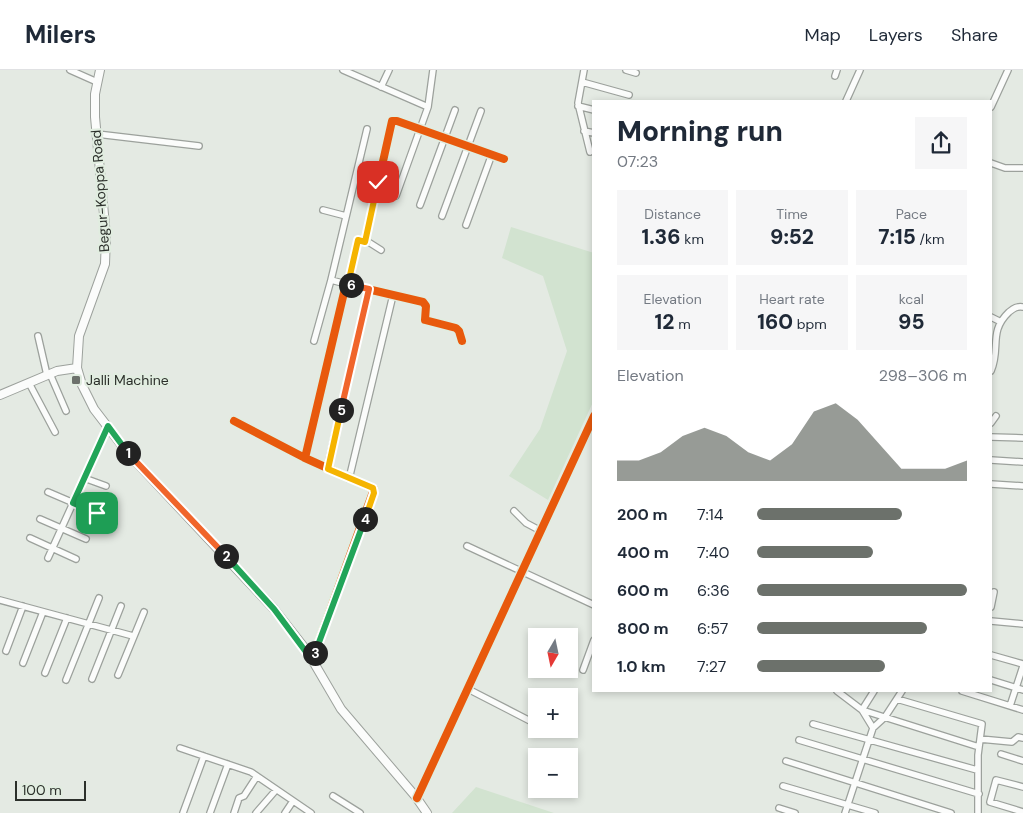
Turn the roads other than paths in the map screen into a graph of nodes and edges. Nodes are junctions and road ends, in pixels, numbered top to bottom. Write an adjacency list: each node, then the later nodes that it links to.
1 (70, 70): 13 (street)
2 (100, 70): 13 (main road, Begur-Koppa Road)
3 (343, 70): 12 (street)
4 (361, 70): 12 (street)
5 (389, 70): 15 (street)
6 (433, 70): 20 (street)
7 (584, 70): 14 (street)
8 (626, 70): 11 (street)
9 (860, 70): 17 (street)
10 (1008, 70): 18 (street)
11 (636, 73)
12 (358, 77): 15 (street)
13 (97, 82): 28 (main road, Begur-Koppa Road)
14 (582, 82): 16 (street); 19 (street)
15 (381, 87): 20 (street)
16 (629, 94)
17 (846, 100)
18 (992, 105)
19 (578, 106): 22 (street); 26 (street)
20 (428, 107): 25 (street)
21 (455, 110): 29 (street)
22 (592, 110)
23 (481, 111): 31 (street)
24 (367, 128): 40 (street)
25 (420, 129): 29 (street); 37 (street); 43 (street)
26 (584, 131): 27 (street); 32 (street)
27 (592, 133)
28 (97, 134): 30 (street); 55 (main road, Begur-Koppa Road)
29 (445, 138): 31 (street); 38 (street)
30 (199, 146)
31 (468, 146): 33 (street); 41 (street)
32 (590, 152)
33 (492, 154): 34 (street); 42 (street)
34 (504, 159)
35 (992, 163): 36 (street)
36 (1023, 168)
37 (396, 196)
38 (420, 205)
39 (323, 210): 40 (street)
40 (346, 216): 45 (street)
41 (442, 216)
42 (466, 225)
43 (365, 242): 44 (street); 46 (street)
44 (381, 250)
45 (331, 280): 46 (street); 53 (street)
46 (347, 284): 47 (street); 69 (street)
47 (369, 289): 48 (street); 72 (street)
48 (393, 295): 54 (street); 74 (street)
49 (1023, 307): 51 (street)
50 (992, 317): 51 (street)
51 (1000, 321): 56 (street)
52 (38, 336): 57 (street)
53 (314, 341)
54 (462, 341)
55 (76, 368): 57 (main road); 65 (main road, Begur-Koppa Road)
56 (992, 368)
57 (49, 375): 58 (main road); 60 (street)
58 (29, 383): 59 (main road); 66 (street)
59 (0, 395)
60 (66, 411)
61 (996, 416): 64 (street)
62 (592, 420): 84 (street)
63 (234, 421): 69 (street)
64 (992, 422)
65 (108, 426): 73 (street); 110 (main road, Begur-Koppa Road)
66 (55, 432)
67 (992, 437): 68 (street)
68 (1023, 438)
69 (305, 458): 72 (street)
70 (992, 460): 71 (street)
71 (1023, 462)
72 (328, 469): 74 (street)
73 (84, 478): 76 (street); 79 (street)
74 (349, 479): 110 (street)
75 (992, 484): 77 (street)
76 (106, 486)
77 (1023, 486)
78 (48, 492): 79 (street)
79 (73, 503): 81 (street); 83 (street)
80 (514, 511): 84 (street)
81 (97, 513)
82 (40, 519): 83 (street)
83 (62, 528): 86 (street); 88 (street)
84 (541, 531): 91 (street)
85 (30, 538): 88 (street)
86 (86, 539)
87 (467, 546): 91 (street)
88 (52, 549): 89 (street); 90 (street)
89 (48, 558)
90 (76, 559)
91 (523, 571): 96 (street); 120 (street)
92 (994, 592): 95 (street)
93 (99, 598): 103 (street)
94 (0, 600): 97 (street)
95 (992, 602)
96 (592, 604)
97 (22, 606): 99 (street); 108 (street)
98 (121, 606): 105 (street)
99 (42, 612): 101 (street); 111 (street)
100 (144, 612): 106 (street)
101 (67, 618): 103 (street); 114 (street)
102 (992, 621): 104 (street)
103 (88, 624): 105 (street); 117 (street)
104 (1023, 624)
105 (111, 630): 106 (street); 116 (street)
106 (133, 636): 115 (street)
107 (592, 645): 113 (street)
108 (6, 651)
109 (992, 655): 112 (street)
110 (312, 660): 154 (main road, Begur-Koppa Road)
111 (23, 663)
112 (1023, 665): 119 (street)
113 (583, 670)
114 (45, 673)
115 (118, 675)
116 (92, 679)
117 (66, 680)
118 (992, 680): 119 (street)
119 (1016, 688): 121 (street); 127 (street)
120 (468, 689): 131 (street); 154 (street)
121 (1023, 690)
122 (873, 692): 128 (street)
123 (901, 692): 126 (street)
124 (965, 692): 127 (street)
125 (844, 694): 128 (street)
126 (897, 699): 130 (street); 135 (street)
127 (1010, 706): 129 (street)
128 (862, 710): 130 (street); 133 (street)
129 (1023, 710)
130 (885, 717): 133 (street); 138 (street)
131 (528, 720)
132 (812, 724): 137 (street)
133 (873, 728): 137 (street)
134 (1023, 738): 135 (street)
135 (980, 739): 138 (street)
136 (799, 740): 142 (street)
137 (868, 740): 142 (street); 146 (street)
138 (979, 747): 146 (street)
139 (180, 748): 141 (street)
140 (1001, 754): 143 (street)
141 (204, 756): 145 (street); 159 (street)
142 (863, 760): 148 (street); 152 (street)
143 (1023, 760)
144 (786, 761): 148 (street)
145 (228, 764): 147 (street); 160 (street)
146 (977, 770): 152 (street)
147 (257, 776): 151 (street); 161 (street)
148 (855, 782): 156 (street); 170 (street)
149 (783, 786): 156 (street)
150 (1023, 787): 158 (street)
151 (276, 790): 155 (street); 162 (street)
152 (979, 794): 171 (street)
153 (333, 796): 165 (street)
154 (417, 798): 166 (main road, Begur-Koppa Road)
155 (293, 801): 163 (street); 164 (street)
156 (848, 804): 168 (street); 169 (street)
157 (779, 808): 167 (street)
158 (1023, 812)
159 (183, 813)
160 (210, 813)
161 (234, 813)
162 (256, 813)
163 (285, 813)
164 (310, 813)
165 (360, 813)
166 (427, 813)
167 (795, 813)
168 (845, 813)
169 (875, 813)
170 (950, 813)
171 (978, 813)

